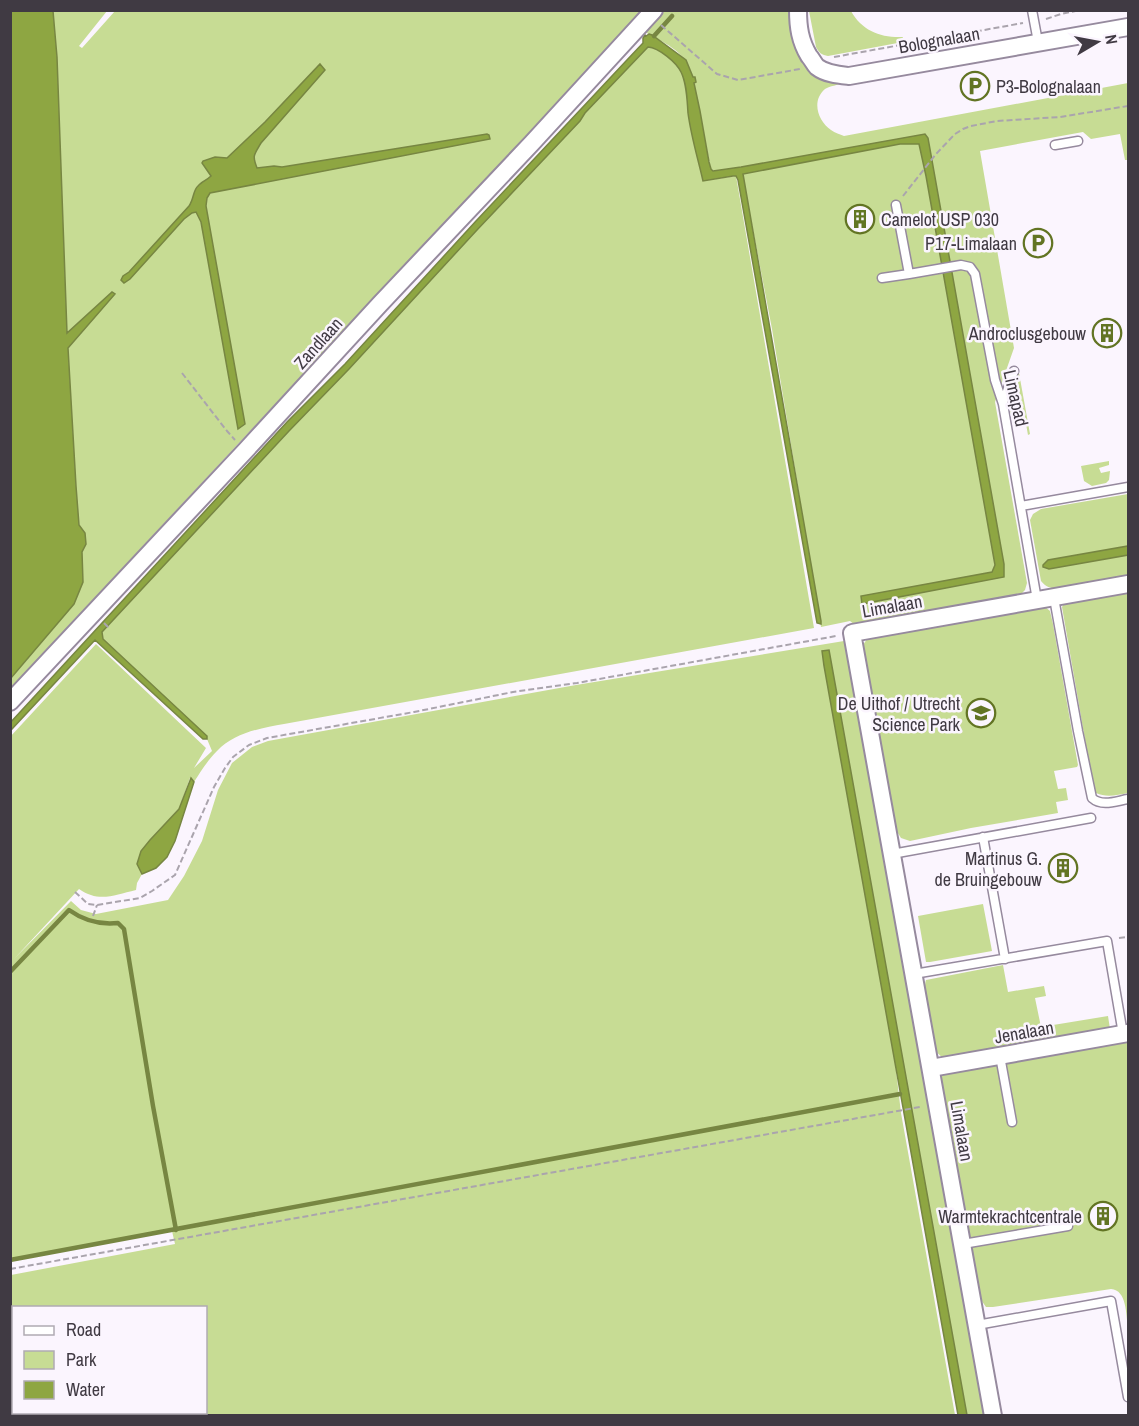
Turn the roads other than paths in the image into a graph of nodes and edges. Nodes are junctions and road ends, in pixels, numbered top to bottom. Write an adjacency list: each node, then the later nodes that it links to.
1 (798, 10): 5 (street, Bolognalaan)
2 (1032, 10): 5 (lane)
3 (655, 15): 17 (street, Zandlaan)
4 (1128, 27): 5 (street, Bolognalaan)
5 (1038, 42)
6 (1078, 141): 7 (lane)
7 (1055, 145)
8 (896, 205): 9 (lane)
9 (909, 274): 10 (lane, Limapad); 12 (lane, Limapad)
10 (882, 278)
11 (1014, 371): 12 (lane)
12 (1003, 404): 14 (lane, Limapad)
13 (1128, 487): 14 (lane)
14 (1021, 506): 16 (lane, Limapad)
15 (1128, 584): 16 (street, Limalaan)
16 (1046, 599): 18 (lane); 21 (street, Limalaan)
17 (10, 702)
18 (1128, 799)
19 (1091, 818): 20 (lane)
20 (983, 837): 21 (lane); 22 (lane)
21 (892, 854): 23 (street, Limalaan)
22 (1005, 959): 23 (lane); 24 (lane, Jenalaan)
23 (914, 974): 26 (street, Limalaan)
24 (1126, 1034): 25 (street, Jenalaan)
25 (1000, 1056): 26 (street, Jenalaan); 27 (lane)
26 (931, 1068): 29 (street, Limalaan)
27 (1012, 1122)
28 (1068, 1226): 29 (lane)
29 (963, 1244): 30 (street, Limalaan)
30 (977, 1325): 31 (lane); 32 (street, Limalaan)
31 (1128, 1397)
32 (993, 1416)

